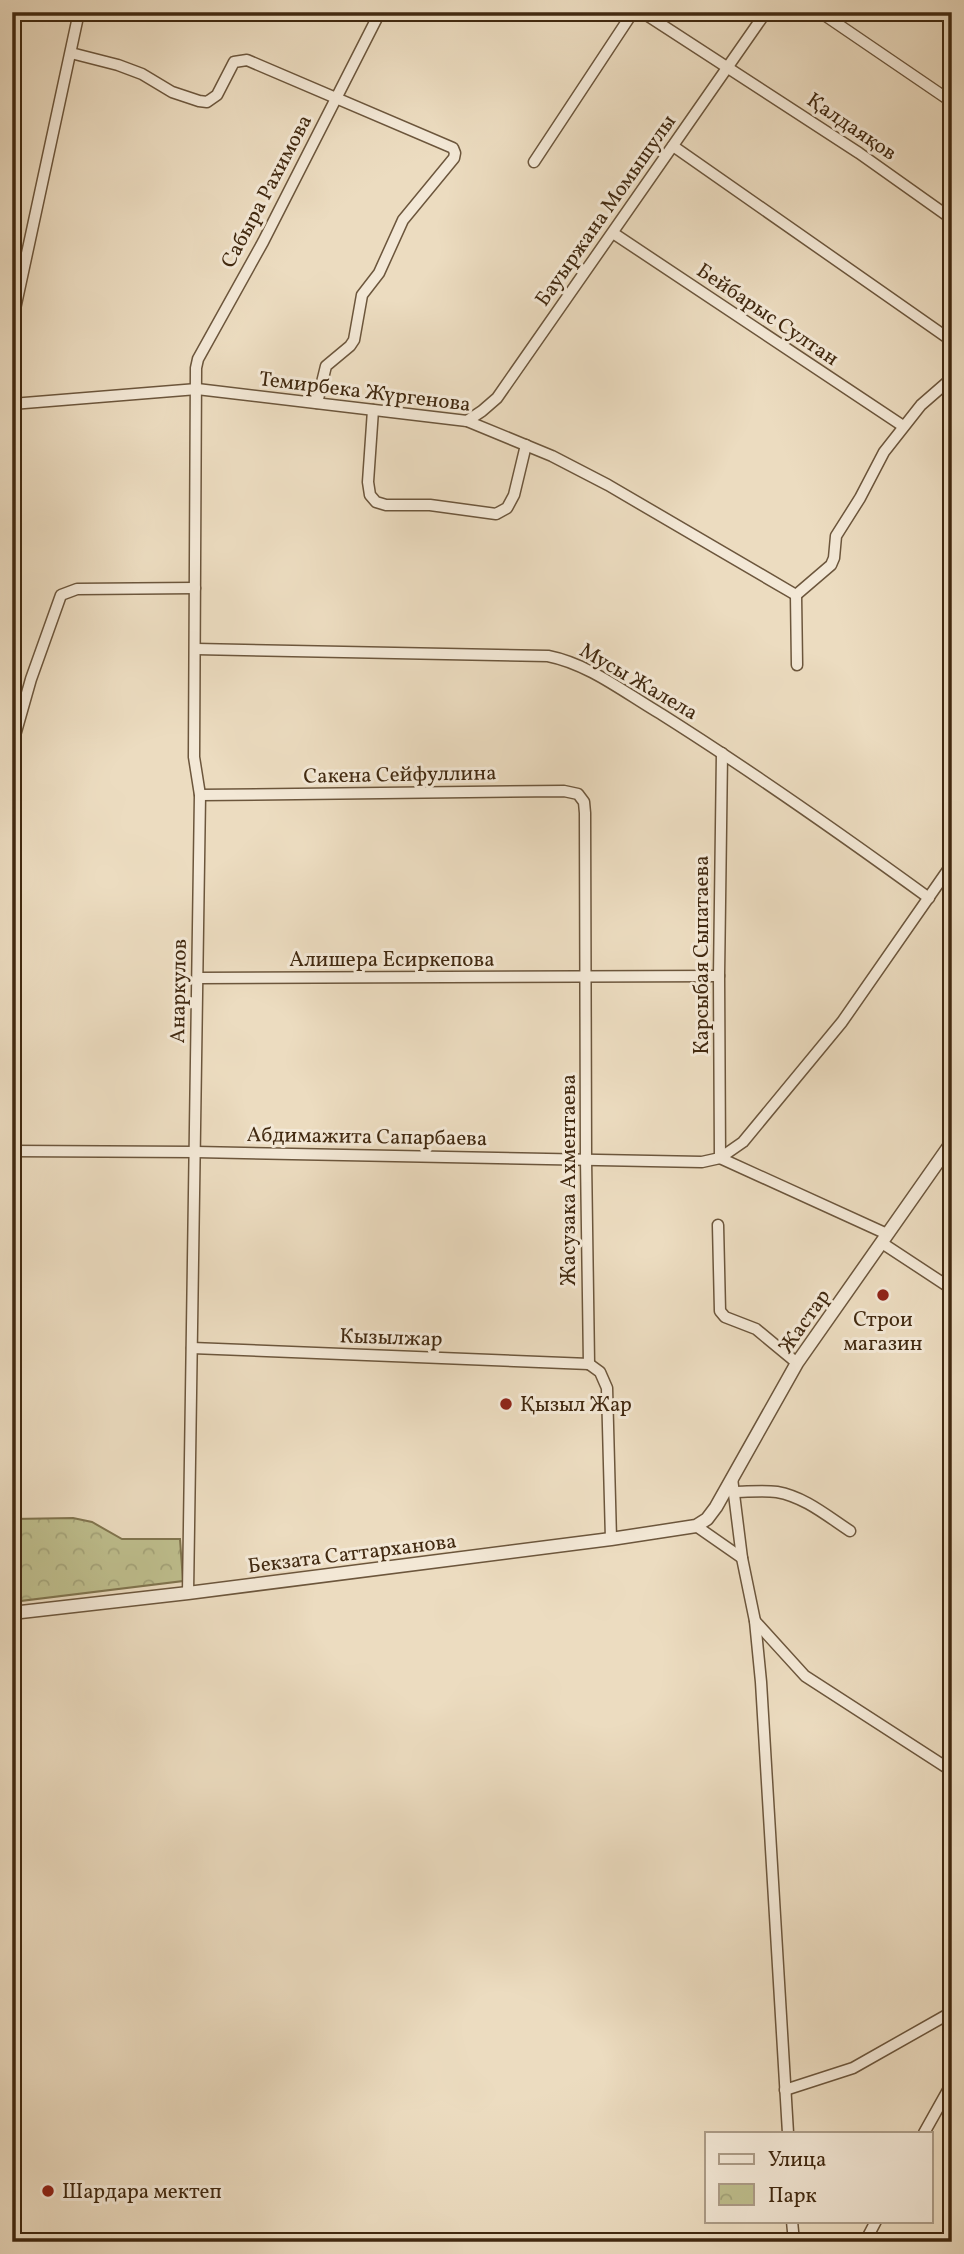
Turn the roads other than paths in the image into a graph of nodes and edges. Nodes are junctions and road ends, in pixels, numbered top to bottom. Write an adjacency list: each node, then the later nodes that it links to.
1 (79, 12): 7 (street)
2 (380, 12): 9 (street, Сабыра Рахимова)
3 (633, 12): 12 (street)
4 (642, 12): 8 (street, Қалдаяқов)
5 (766, 12): 8 (street, Бауыржана Момышулы)
6 (820, 12): 10 (street)
7 (71, 53): 9 (street); 15 (street)
8 (729, 67): 11 (street, Бауыржана Момышулы); 13 (street, Қалдаяқов)
9 (336, 98): 18 (street, Сабыра Рахимова); 19 (street)
10 (952, 102)
11 (673, 146): 14 (street, Бауыржана Момышулы); 16 (street)
12 (534, 162)
13 (952, 219)
14 (613, 233): 22 (street, Бауыржана Момышулы); 23 (street, Бейбарыс Султан)
15 (12, 323)
16 (952, 341)
17 (952, 378): 23 (street)
18 (197, 389): 19 (street, Темирбека Жүргенова); 20 (street, Темирбека Жүргенова); 25 (street, Анаркулов)
19 (317, 403): 21 (street, Темирбека Жүргенова)
20 (12, 404)
21 (373, 410): 22 (street, Темирбека Жүргенова); 24 (street)
22 (467, 421): 24 (street, Темирбека Жүргенова)
23 (903, 426): 26 (street)
24 (526, 445): 26 (street, Темирбека Жүргенова)
25 (195, 588): 27 (street, Анаркулов); 29 (street)
26 (796, 595): 28 (street)
27 (195, 649): 30 (street, Мусы Жалела); 31 (street, Анаркулов)
28 (797, 665)
29 (12, 747)
30 (722, 753): 34 (street, Мусы Жалела); 35 (street, Карсыбая Сыпатаева)
31 (200, 795): 32 (street, Сакена Сейфуллина); 36 (street, Анаркулов)
32 (585, 813): 37 (street, Жасузака Ахментаева)
33 (952, 864): 34 (street)
34 (929, 898): 42 (street)
35 (719, 976): 37 (street, Алишера Есиркепова); 42 (street, Карсыбая Сыпатаева)
36 (198, 978): 37 (street, Алишера Есиркепова); 40 (street, Анаркулов)
37 (586, 978): 41 (street, Жасузака Ахментаева)
38 (952, 1142): 44 (street, Жастар)
39 (12, 1151): 40 (street, Абдимажита Сапарбаева)
40 (196, 1152): 41 (street, Абдимажита Сапарбаева); 46 (street, Анаркулов)
41 (586, 1158): 42 (street, Абдимажита Сапарбаева); 48 (street, Жасузака Ахментаева)
42 (720, 1158): 44 (street)
43 (719, 1225): 47 (street)
44 (884, 1239): 45 (street); 47 (street, Жастар)
45 (952, 1289)
46 (192, 1348): 48 (street, Кызылжар); 55 (street, Анаркулов)
47 (797, 1363): 49 (street, Жастар)
48 (589, 1364): 53 (street)
49 (732, 1478): 50 (street); 51 (street, Жастар)
50 (733, 1492): 52 (street); 54 (street)
51 (696, 1526): 53 (street, Бекзата Саттарханова); 54 (street)
52 (850, 1531)
53 (611, 1539): 55 (street, Бекзата Саттарханова)
54 (742, 1558): 57 (street)
55 (188, 1593): 56 (street, Бекзата Саттарханова)
56 (12, 1613)
57 (755, 1621): 58 (street); 61 (street)
58 (952, 1771)
59 (952, 2012): 61 (street)
60 (952, 2083): 63 (street)
61 (785, 2090): 62 (street)
62 (788, 2132)
63 (925, 2132)
64 (792, 2222): 66 (street)
65 (875, 2222): 67 (street)
66 (794, 2242)
67 (865, 2242)

